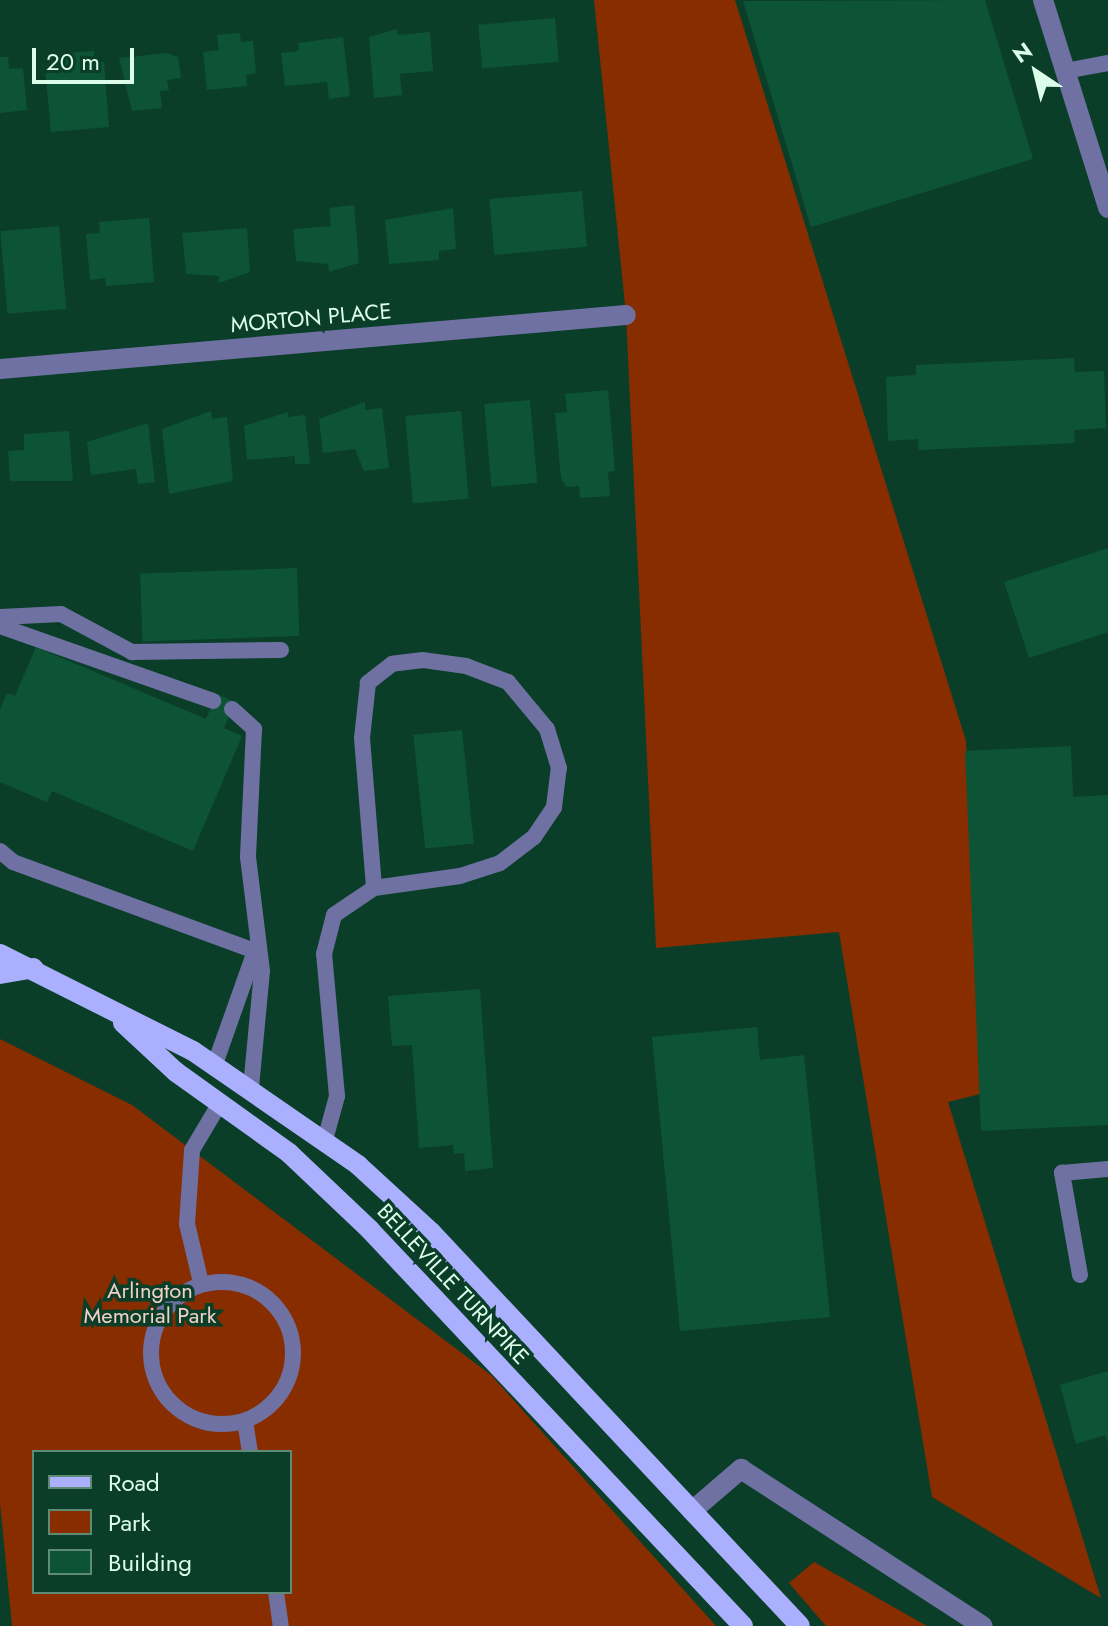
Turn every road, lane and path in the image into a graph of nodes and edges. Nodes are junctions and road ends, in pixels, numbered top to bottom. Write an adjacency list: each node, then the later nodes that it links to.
1 (1043, 0): 3 (street)
2 (1108, 63): 3 (lane)
3 (1065, 71): 4 (street)
4 (1108, 208)
5 (626, 315): 6 (street, MORTON PLACE)
6 (0, 369)
7 (0, 617): 9 (lane)
8 (0, 626): 10 (lane)
9 (281, 650)
10 (213, 701)
11 (232, 709): 14 (lane)
12 (0, 851): 14 (lane)
13 (374, 888): 13 (lane); 22 (lane)
14 (255, 951): 19 (lane); 20 (lane)
15 (0, 954): 16 (main road, BELLEVILLE TURNPIKE)
16 (33, 968): 17 (main road); 18 (main road, BELLEVILLE TURNPIKE)
17 (0, 974)
18 (102, 1004): 19 (main road, BELLEVILLE TURNPIKE); 21 (main road, BELLEVILLE TURNPIKE)
19 (215, 1064): 20 (main road, BELLEVILLE TURNPIKE)
20 (251, 1087): 22 (main road, BELLEVILLE TURNPIKE)
21 (220, 1103): 25 (lane); 31 (main road, BELLEVILLE TURNPIKE)
22 (325, 1140): 28 (main road, BELLEVILLE TURNPIKE)
23 (1108, 1169): 24 (lane)
24 (1080, 1275)
25 (201, 1283): 26 (lane); 26 (lane)
26 (245, 1421): 27 (lane)
27 (250, 1450)
28 (692, 1511): 32 (main road, BELLEVILLE TURNPIKE); 33 (street)
29 (276, 1594): 30 (lane)
30 (281, 1626)
31 (743, 1626)
32 (800, 1626)
33 (983, 1626)

